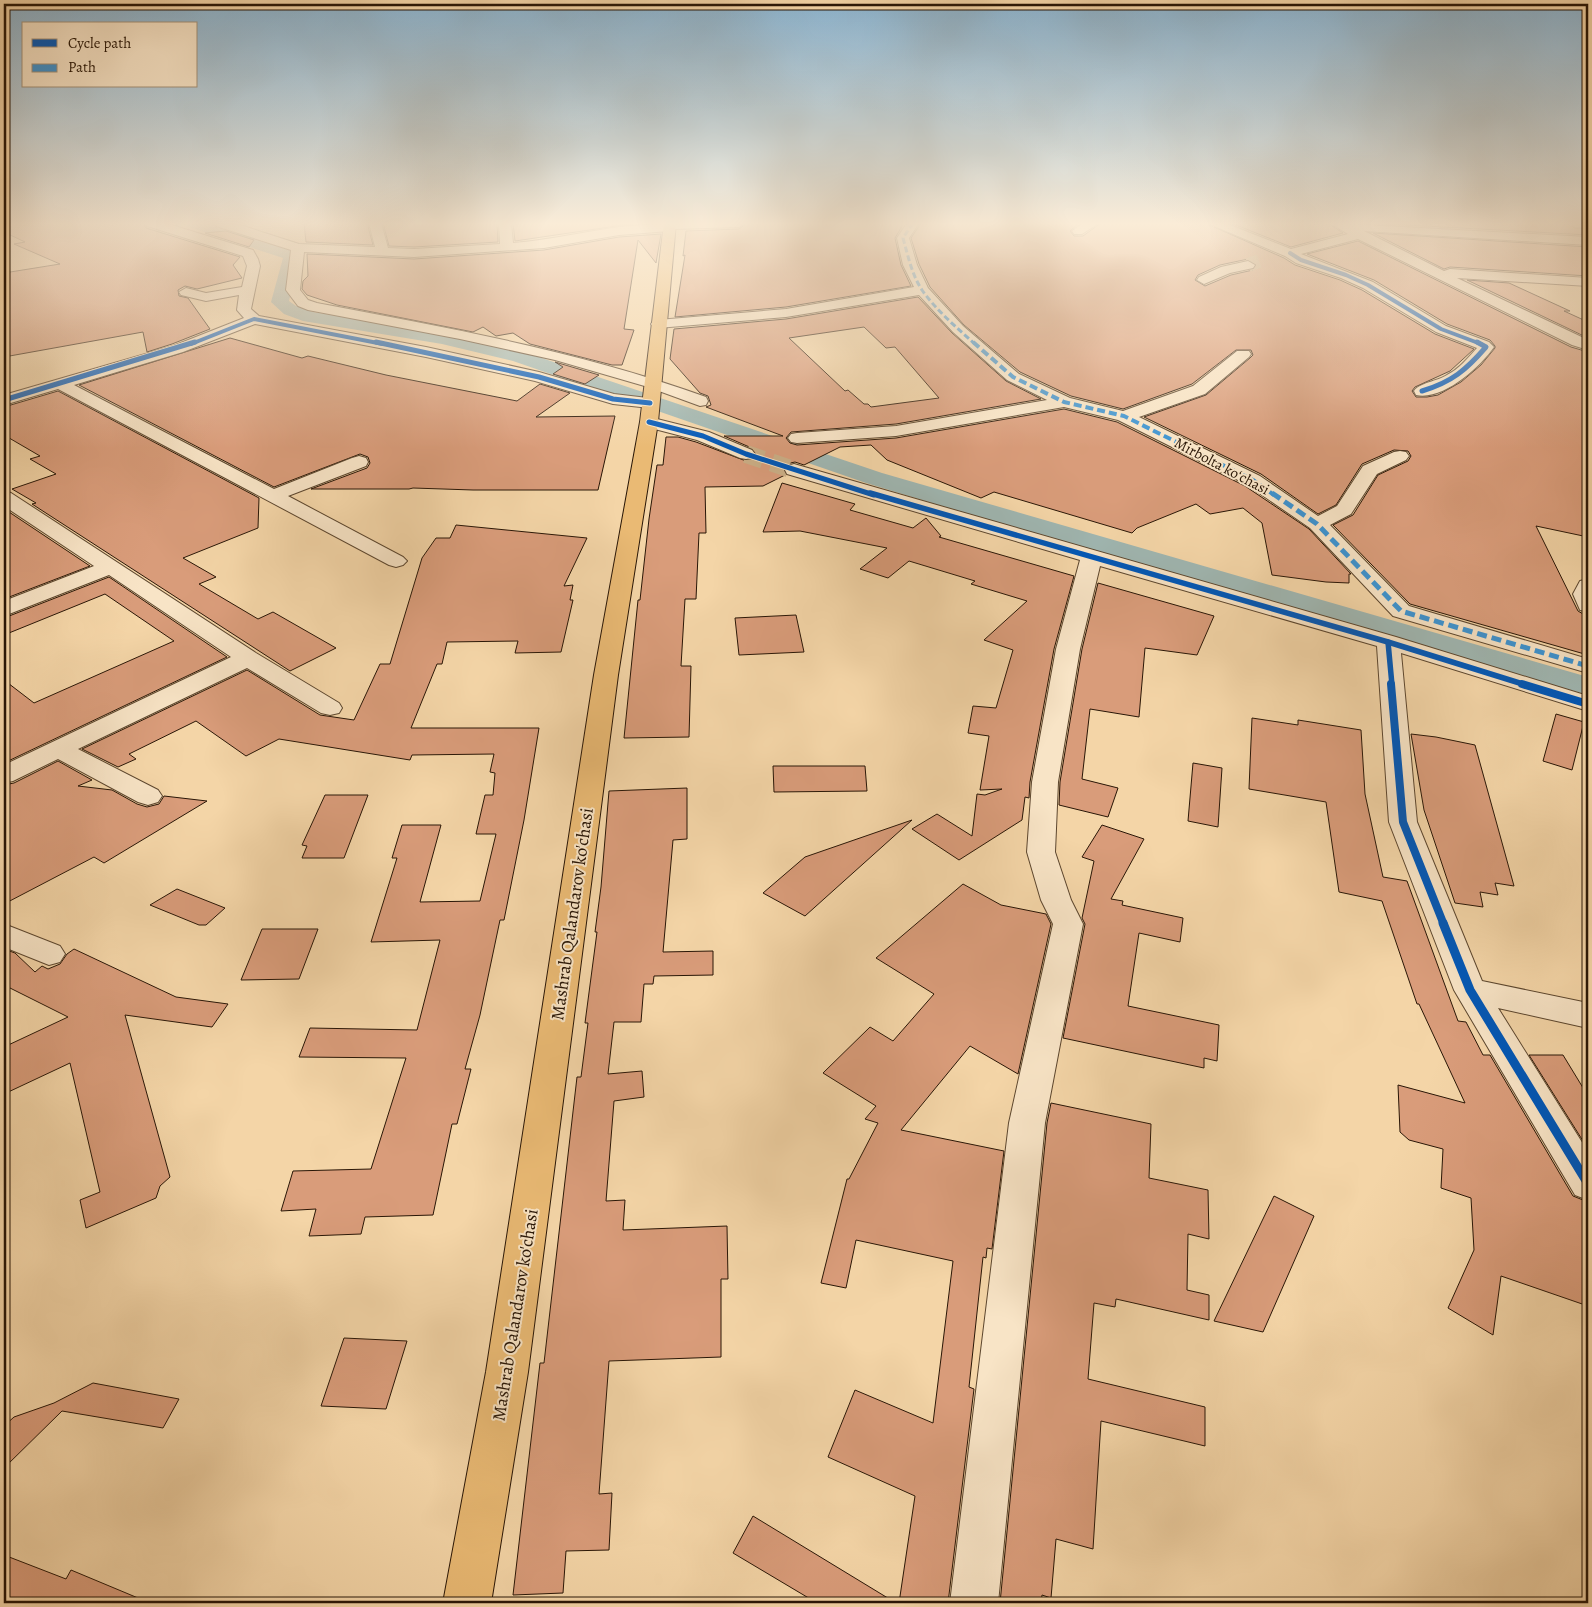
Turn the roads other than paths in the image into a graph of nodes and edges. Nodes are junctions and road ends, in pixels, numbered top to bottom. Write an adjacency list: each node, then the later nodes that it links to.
1 (244, 298): 8 (street)
2 (299, 298): 12 (street)
3 (661, 298): 9 (main road, Mashrab Qalandarov ko'chasi)
4 (875, 298): 9 (street)
5 (929, 298): 17 (street, Mirbolta koʻchasi)
6 (1388, 298): 14 (street)
7 (1490, 298): 10 (street)
8 (254, 319): 13 (street); 18 (street)
9 (658, 324): 12 (main road, Mashrab Qalandarov ko'chasi)
10 (1588, 344)
11 (1244, 354): 19 (street)
12 (652, 382): 16 (street); 18 (main road, Mashrab Qalandarov ko'chasi)
13 (61, 384): 15 (street); 25 (street)
14 (1422, 390)
15 (4, 400)
16 (700, 401)
17 (1064, 402): 19 (street, Mirbolta koʻchasi); 20 (street)
18 (649, 414): 21 (street); 47 (main road, Mashrab Qalandarov ko'chasi)
19 (1124, 416): 27 (street, Mirbolta koʻchasi)
20 (797, 438)
21 (746, 454)
22 (1400, 456): 27 (street)
23 (359, 462): 25 (street)
24 (794, 470): 28 (street)
25 (272, 496): 29 (street)
26 (4, 497): 30 (street)
27 (1317, 524): 36 (street, Mirbolta koʻchasi)
28 (1091, 558): 34 (street); 48 (street)
29 (396, 561)
30 (111, 567): 33 (street); 35 (street)
31 (1588, 586): 32 (street)
32 (1588, 604)
33 (4, 609)
34 (1388, 642): 37 (street); 44 (street)
35 (248, 658): 38 (street); 39 (street)
36 (1588, 666)
37 (1588, 704)
38 (330, 708)
39 (58, 749): 40 (street); 41 (street)
40 (4, 775)
41 (148, 796)
42 (4, 935): 43 (street)
43 (49, 954)
44 (1470, 990): 45 (street); 46 (street)
45 (1588, 1015)
46 (1588, 1184)
47 (467, 1603)
48 (974, 1603)

